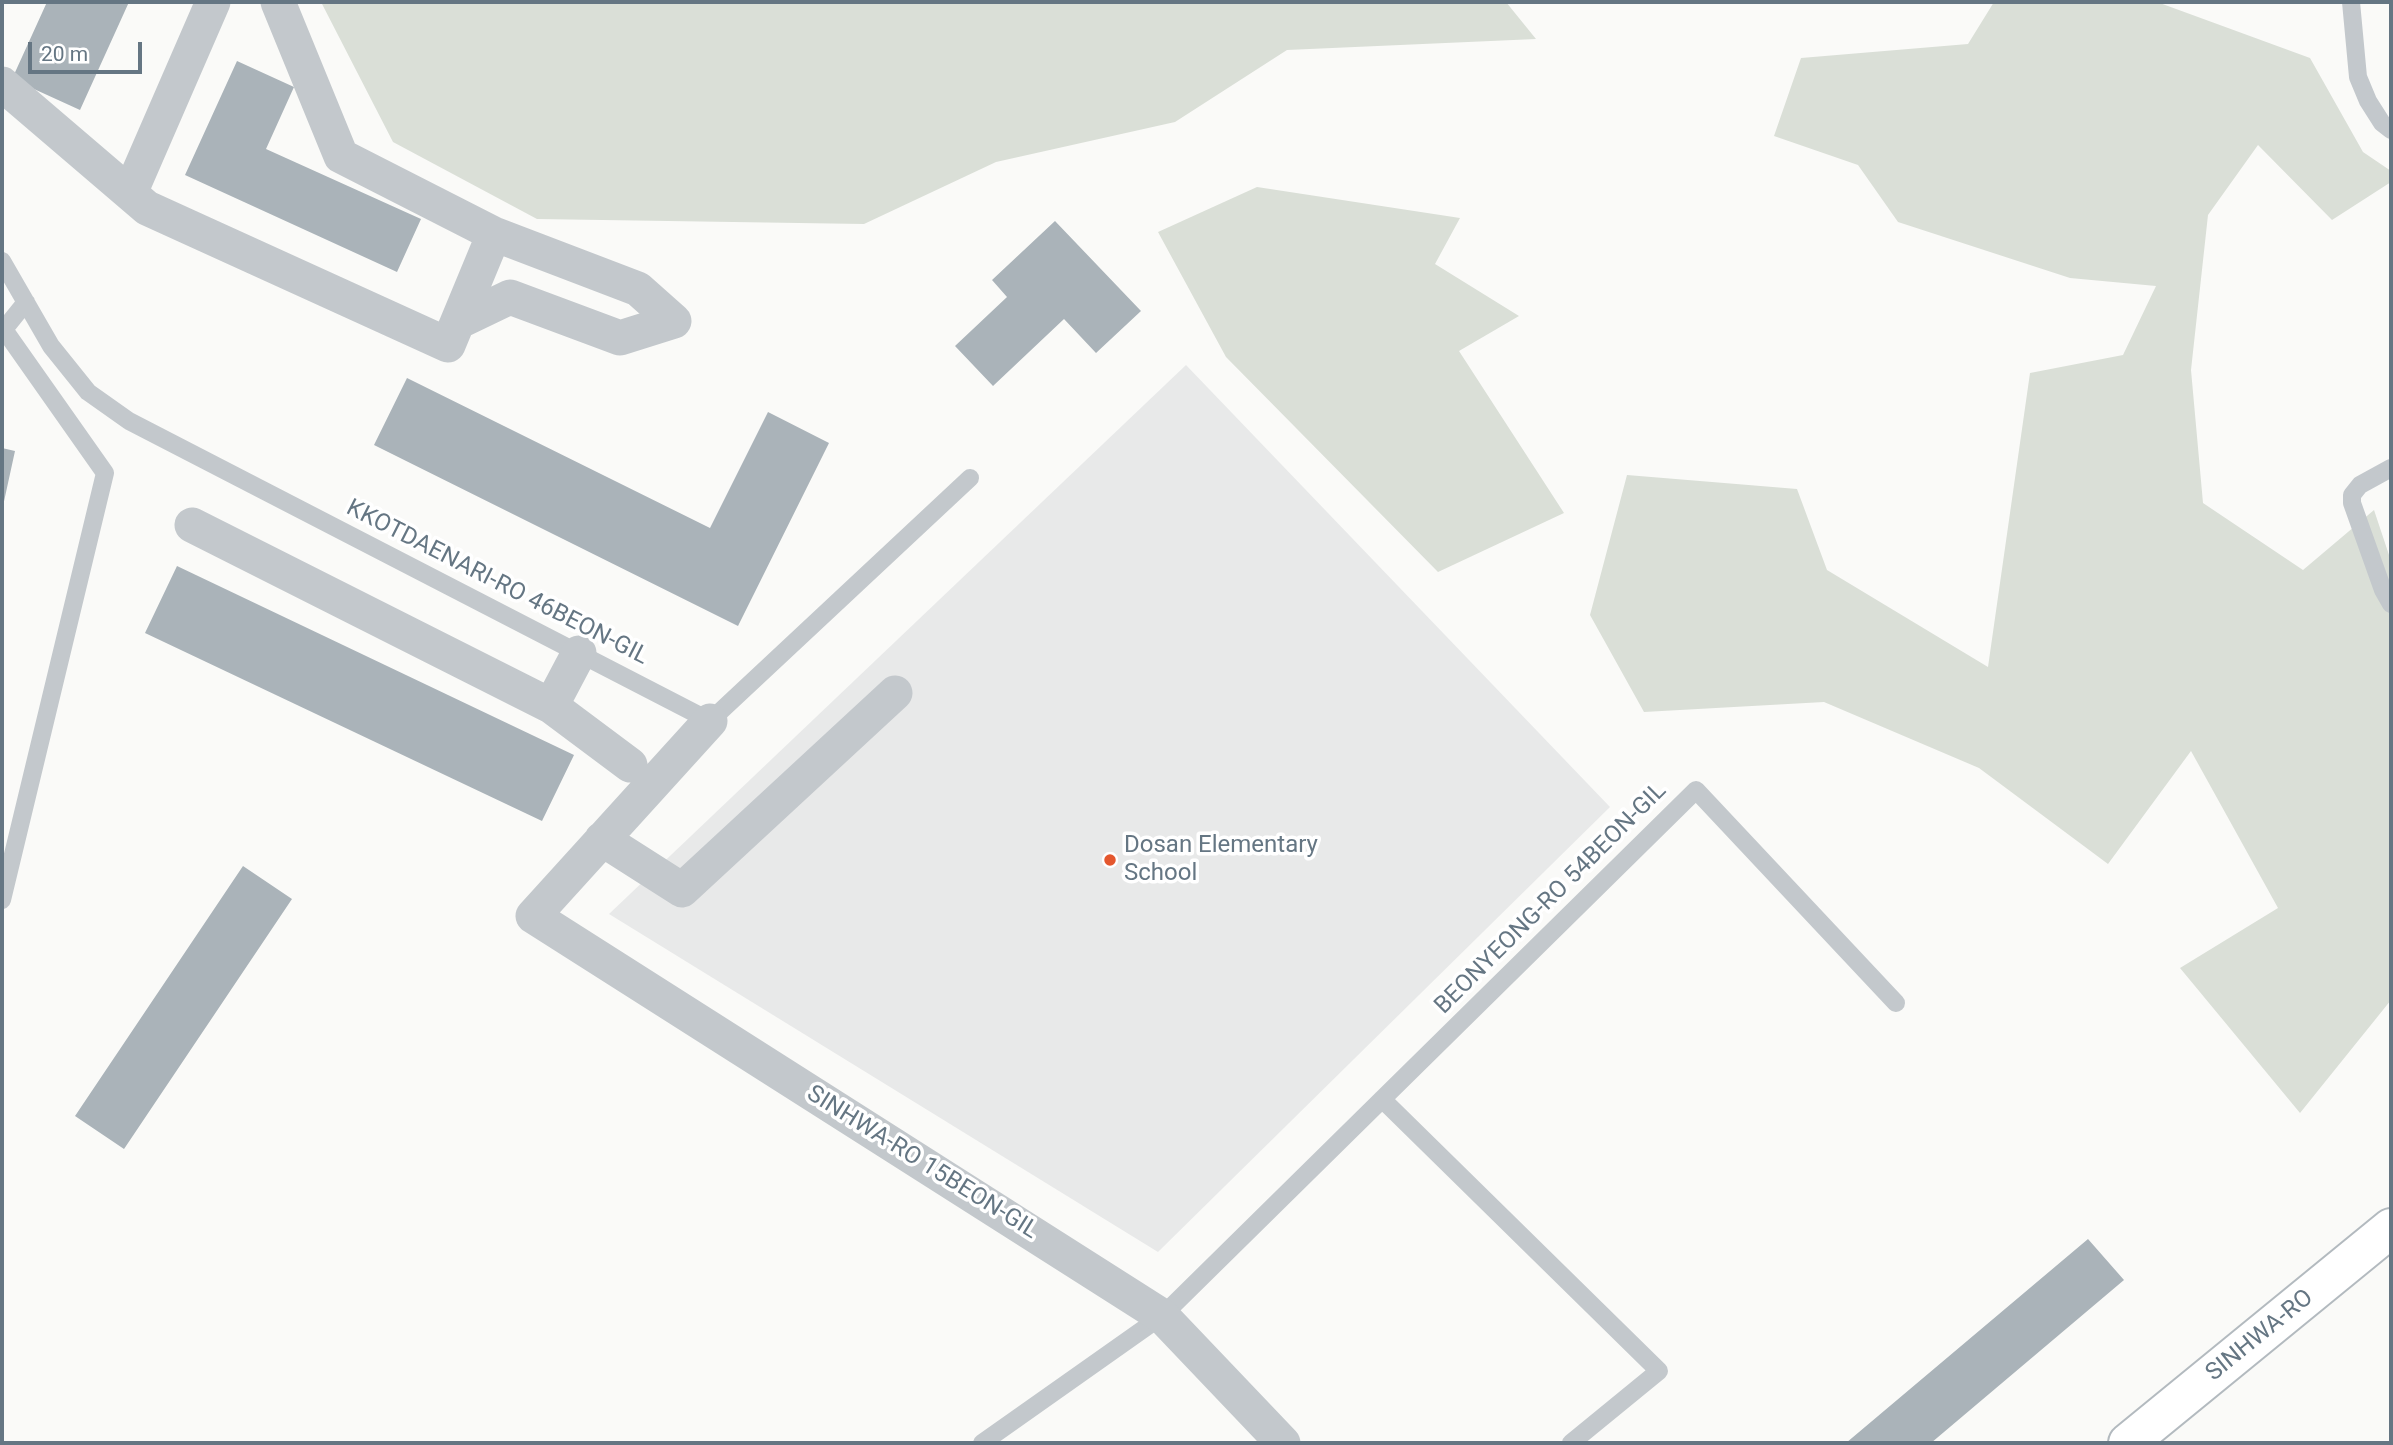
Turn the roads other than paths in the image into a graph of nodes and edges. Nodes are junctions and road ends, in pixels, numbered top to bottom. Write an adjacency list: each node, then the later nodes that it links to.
1 (213, 2): 6 (street)
2 (278, 2): 7 (street)
3 (2351, 2): 5 (lane)
4 (2, 84): 6 (street)
5 (2391, 130)
6 (130, 193): 10 (street)
7 (494, 234): 10 (street); 10 (street)
8 (2, 261): 9 (lane, KKOTDAENARI-RO 46BEON-GIL)
9 (26, 302): 11 (lane); 16 (lane, KKOTDAENARI-RO 46BEON-GIL)
10 (458, 322)
11 (3, 332): 22 (lane)
12 (2391, 468): 15 (lane)
13 (971, 478): 19 (lane)
14 (192, 525): 18 (street)
15 (2391, 604)
16 (579, 653): 18 (street); 19 (lane, KKOTDAENARI-RO 46BEON-GIL)
17 (895, 693): 21 (street)
18 (551, 706): 20 (street)
19 (710, 721): 21 (street)
20 (630, 765)
21 (602, 839): 26 (street, SINHWA-RO 15BEON-GIL)
22 (2, 900)
23 (1896, 1003): 24 (lane, BEONYEONG-RO 54BEON-GIL)
24 (1382, 1099): 26 (lane, BEONYEONG-RO 54BEON-GIL); 29 (lane)
25 (2391, 1228): 30 (main road, SINHWA-RO)
26 (1162, 1317): 27 (lane, BEONYEONG-RO 54BEON-GIL); 28 (street, SINHWA-RO 15BEON-GIL)
27 (982, 1443)
28 (1283, 1443)
29 (1571, 1443)
30 (2128, 1443)

